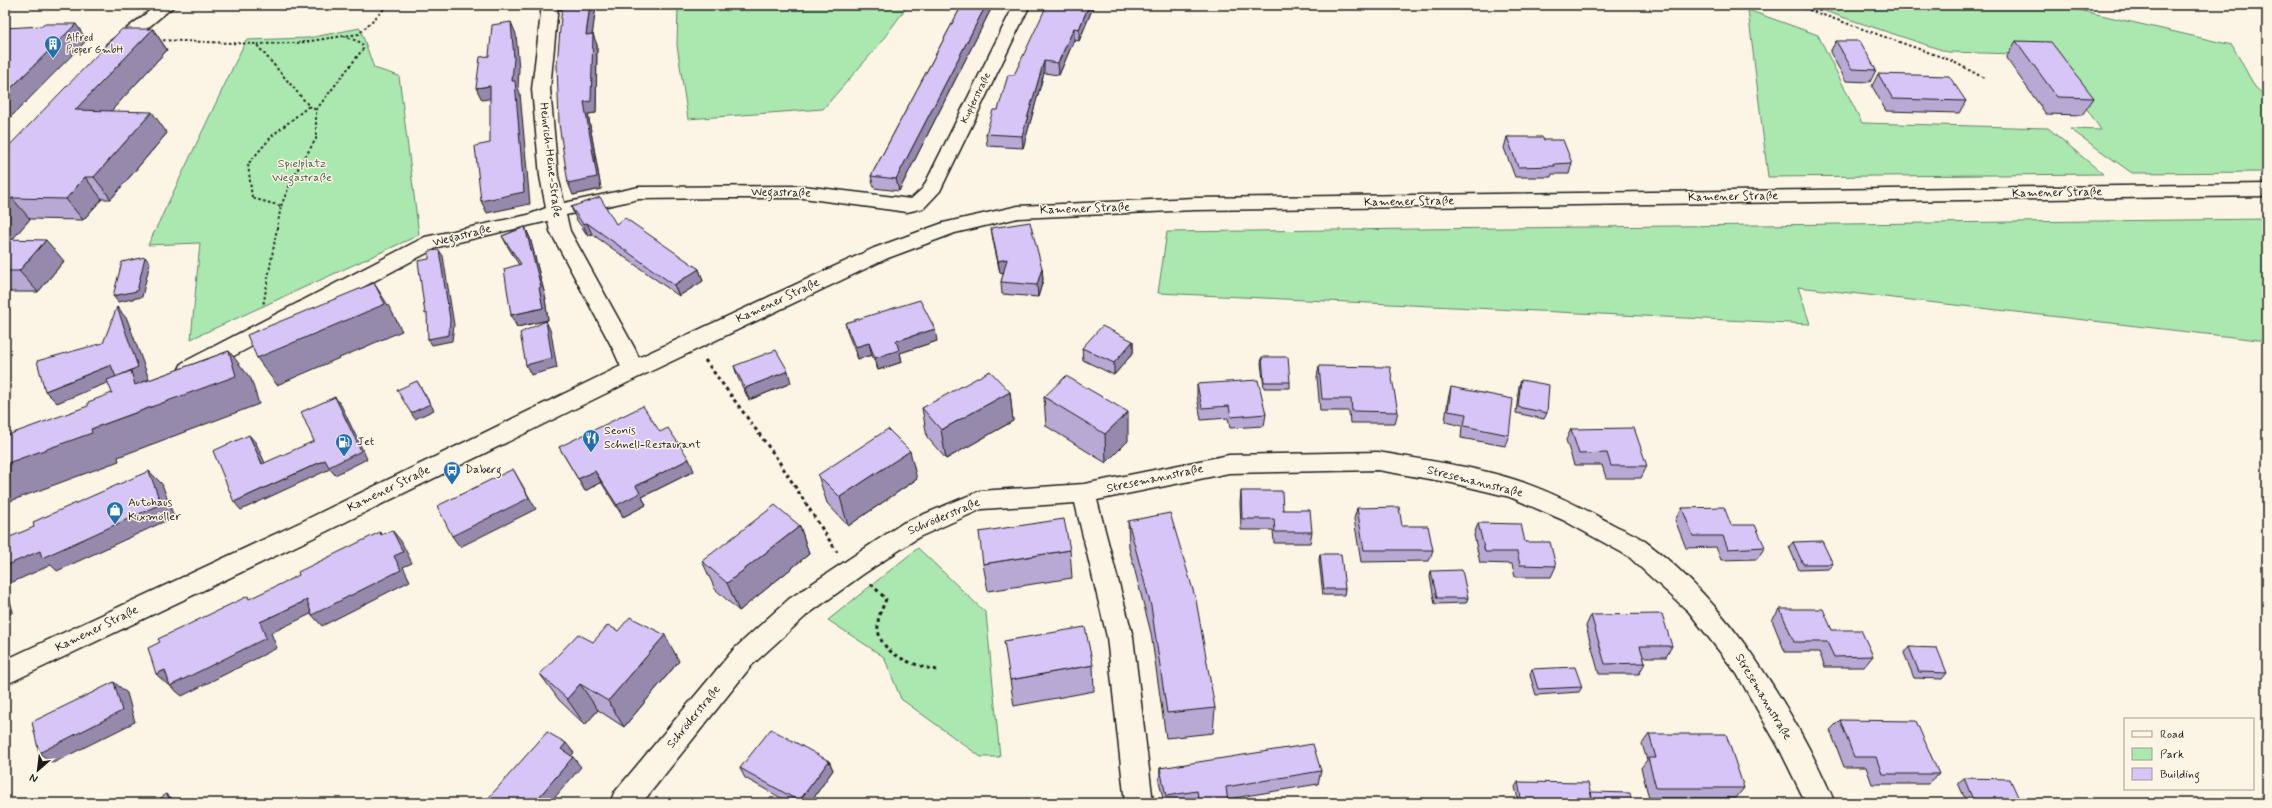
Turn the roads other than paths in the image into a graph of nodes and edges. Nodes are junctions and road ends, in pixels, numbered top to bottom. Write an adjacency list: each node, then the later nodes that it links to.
1 (167, 5): 4 (street)
2 (550, 5): 7 (street, Heinrich-Heine-Straße)
3 (1022, 5): 6 (street, Kupferstraße)
4 (102, 58)
5 (2267, 190): 8 (street, Kamener Straße)
6 (931, 191): 7 (street, Wegastraße)
7 (556, 211): 8 (street, Heinrich-Heine-Straße); 9 (street, Wegastraße)
8 (633, 370): 11 (street, Kamener Straße)
9 (174, 378)
10 (1084, 493): 12 (street, Schröderstraße); 13 (street); 14 (street, Stresemannstraße)
11 (5, 673)
12 (624, 803)
13 (1139, 803)
14 (1821, 803)

